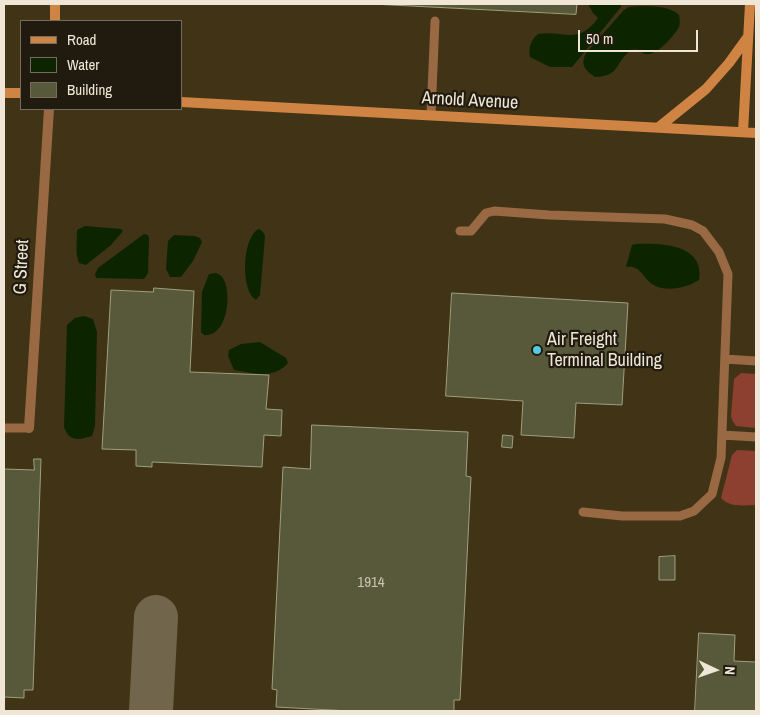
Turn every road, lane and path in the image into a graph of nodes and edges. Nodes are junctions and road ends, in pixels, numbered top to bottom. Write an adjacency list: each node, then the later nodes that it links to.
1 (55, 4): 3 (street)
2 (750, 4): 5 (street)
3 (55, 20)
4 (435, 21): 10 (lane)
5 (748, 37): 11 (street); 12 (street)
6 (4, 93): 7 (street)
7 (20, 94)
8 (182, 102): 10 (street, Arnold Avenue)
9 (49, 110): 18 (street, G Street)
10 (431, 115): 11 (street, Arnold Avenue)
11 (659, 127): 12 (street, Arnold Avenue)
12 (743, 132): 13 (street, Arnold Avenue)
13 (756, 132)
14 (460, 231): 15 (lane)
15 (725, 359): 16 (lane); 19 (lane)
16 (756, 361)
17 (4, 428): 18 (lane)
18 (29, 428)
19 (722, 435): 20 (lane); 21 (lane)
20 (756, 437)
21 (583, 512)

